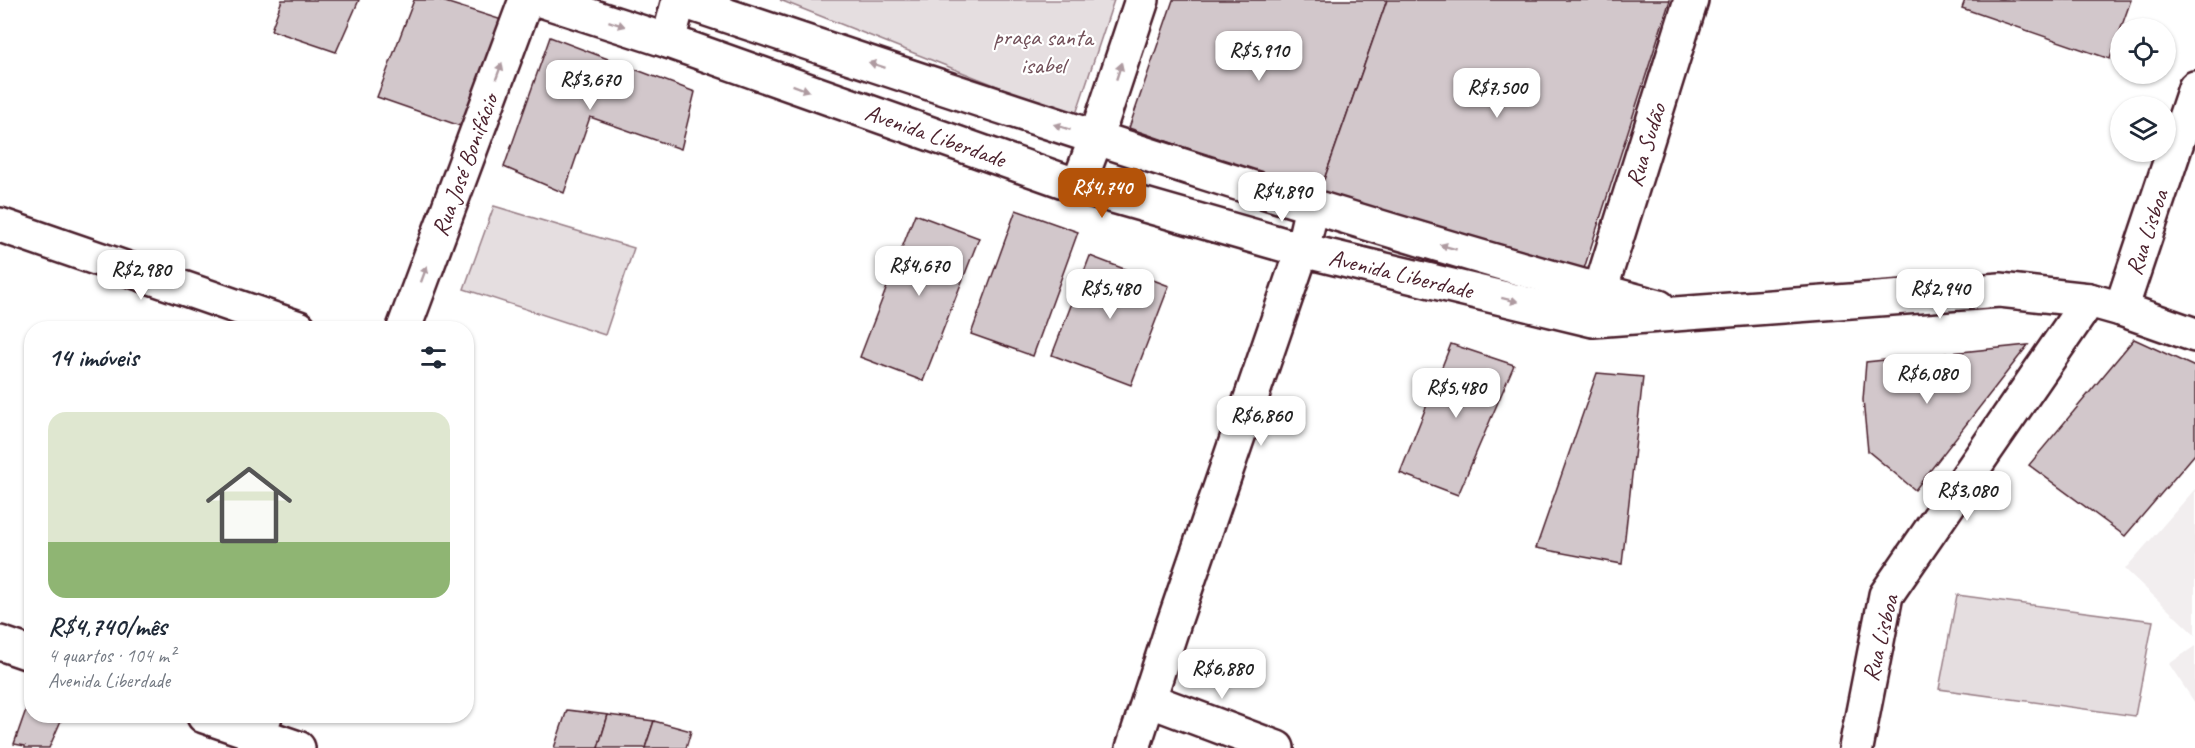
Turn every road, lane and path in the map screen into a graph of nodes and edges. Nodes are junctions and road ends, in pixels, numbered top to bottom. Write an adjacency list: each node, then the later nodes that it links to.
1 (526, 0): 18 (main road, Rua José Bonifácio, one-way to 1)
2 (541, 0): 6 (main road, Avenida Liberdade, one-way to 6)
3 (679, 0): 6 (main road); 8 (main road, Avenida Liberdade, one-way to 3)
4 (1142, 0): 8 (main road, one-way to 4)
5 (1691, 0): 13 (main road, Rua Sudão)
6 (668, 40): 9 (main road, Avenida Liberdade, one-way to 9)
7 (2195, 88): 15 (main road, Rua Lisboa)
8 (1096, 138): 9 (main road); 10 (main road, Avenida Liberdade)
9 (1078, 186): 12 (main road, Avenida Liberdade)
10 (1311, 207): 12 (main road); 13 (main road, Avenida Liberdade, one-way to 10)
11 (0, 225): 17 (main road)
12 (1302, 250): 16 (main road, Avenida Liberdade, one-way to 16); 22 (main road)
13 (1600, 291): 16 (main road, Avenida Liberdade)
14 (2089, 300): 15 (main road, Avenida Liberdade); 16 (main road, Avenida Liberdade); 28 (main road, Rua Lisboa)
15 (2121, 309): 19 (main road, Avenida Liberdade)
16 (1686, 315)
17 (279, 321)
18 (407, 321)
19 (2195, 335)
20 (0, 643): 21 (main road)
21 (24, 651)
22 (1149, 700): 26 (main road); 27 (main road)
23 (226, 723): 24 (main road)
24 (258, 733): 25 (main road)
25 (298, 748)
26 (1133, 748)
27 (1277, 748)
28 (1856, 748)

